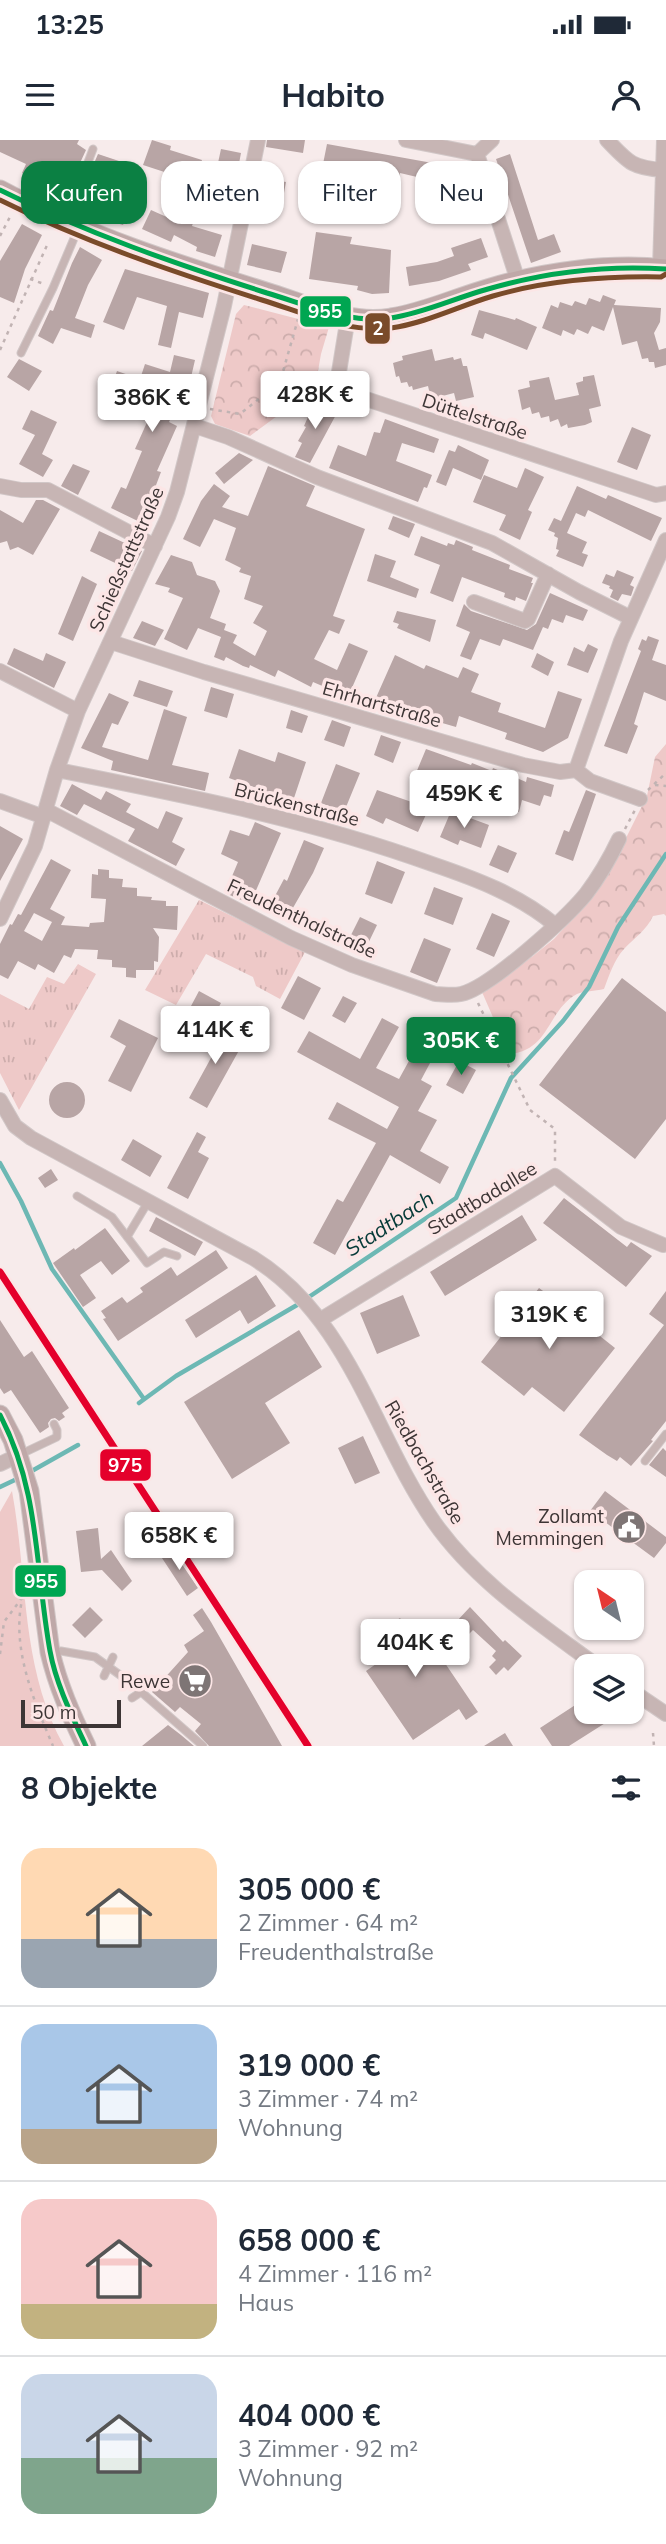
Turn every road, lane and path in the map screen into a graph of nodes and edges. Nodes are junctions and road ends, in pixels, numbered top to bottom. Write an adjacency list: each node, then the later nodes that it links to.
1 (258, 140): 15 (street, Schießstattstraße)
2 (407, 140): 7 (street)
3 (492, 140): 7 (street)
4 (607, 140): 8 (street)
5 (664, 140): 8 (street)
6 (93, 149): 10 (lane)
7 (477, 154): 16 (street)
8 (663, 180): 13 (street)
9 (5, 197): 10 (street); 11 (path)
10 (72, 226): 15 (street); 17 (lane)
11 (0, 236)
12 (48, 243): 14 (path)
13 (663, 269): 16 (street)
14 (30, 279): 17 (path); 20 (path)
15 (230, 281): 18 (street); 22 (street, Schießstattstraße)
16 (518, 281): 19 (street)
17 (53, 288): 21 (lane)
18 (302, 303): 19 (street); 22 (path)
19 (348, 317): 25 (street, Düttelstraße)
20 (0, 350)
21 (21, 353)
22 (200, 408): 23 (street, Schießstattstraße)
23 (195, 426): 27 (street, Schießstattstraße); 28 (street)
24 (0, 486): 27 (street)
25 (666, 493)
26 (666, 540): 30 (street)
27 (155, 546): 31 (street, Schießstattstraße)
28 (548, 574): 29 (street); 30 (street)
29 (474, 602)
30 (631, 618): 35 (street)
31 (111, 642): 33 (street, Schießstattstraße); 35 (street, Ehrhartstraße)
32 (0, 671): 33 (street)
33 (78, 711): 34 (street, Schießstattstraße)
34 (57, 770): 40 (street, Schießstattstraße); 43 (street, Brückenstraße)
35 (576, 771): 38 (street, Ehrhartstraße)
36 (654, 785): 37 (path)
37 (666, 786)
38 (640, 799)
39 (0, 801): 40 (street, Freudenthalstraße)
40 (45, 813): 42 (street, Schießstattstraße); 44 (street, Freudenthalstraße)
41 (619, 839): 43 (street)
42 (0, 919)
43 (555, 925): 44 (street)
44 (473, 990): 46 (path)
45 (0, 1100): 48 (street, Riedbachstraße)
46 (555, 1176): 50 (street, Stadtbadallee); 52 (street, Stadtbadallee)
47 (78, 1196): 49 (lane)
48 (149, 1202): 49 (lane); 52 (street, Riedbachstraße)
49 (127, 1237): 51 (lane)
50 (663, 1245)
51 (177, 1256)
52 (320, 1320): 63 (street, Riedbachstraße)
53 (0, 1415): 58 (street)
54 (54, 1424): 58 (lane)
55 (666, 1434): 56 (lane)
56 (645, 1461)
57 (0, 1464): 58 (street)
58 (23, 1469): 61 (street)
59 (29, 1588): 60 (path)
60 (23, 1596): 62 (path); 72 (path)
61 (50, 1652): 65 (lane); 73 (street)
62 (0, 1654)
63 (581, 1654)
64 (113, 1657): 65 (lane)
65 (108, 1665): 66 (lane); 67 (lane)
66 (104, 1676)
67 (141, 1692): 68 (lane); 74 (lane)
68 (132, 1698)
69 (644, 1699): 70 (street)
70 (661, 1710)
71 (653, 1733): 75 (path)
72 (53, 1746)
73 (86, 1746)
74 (203, 1746)
75 (654, 1746)

